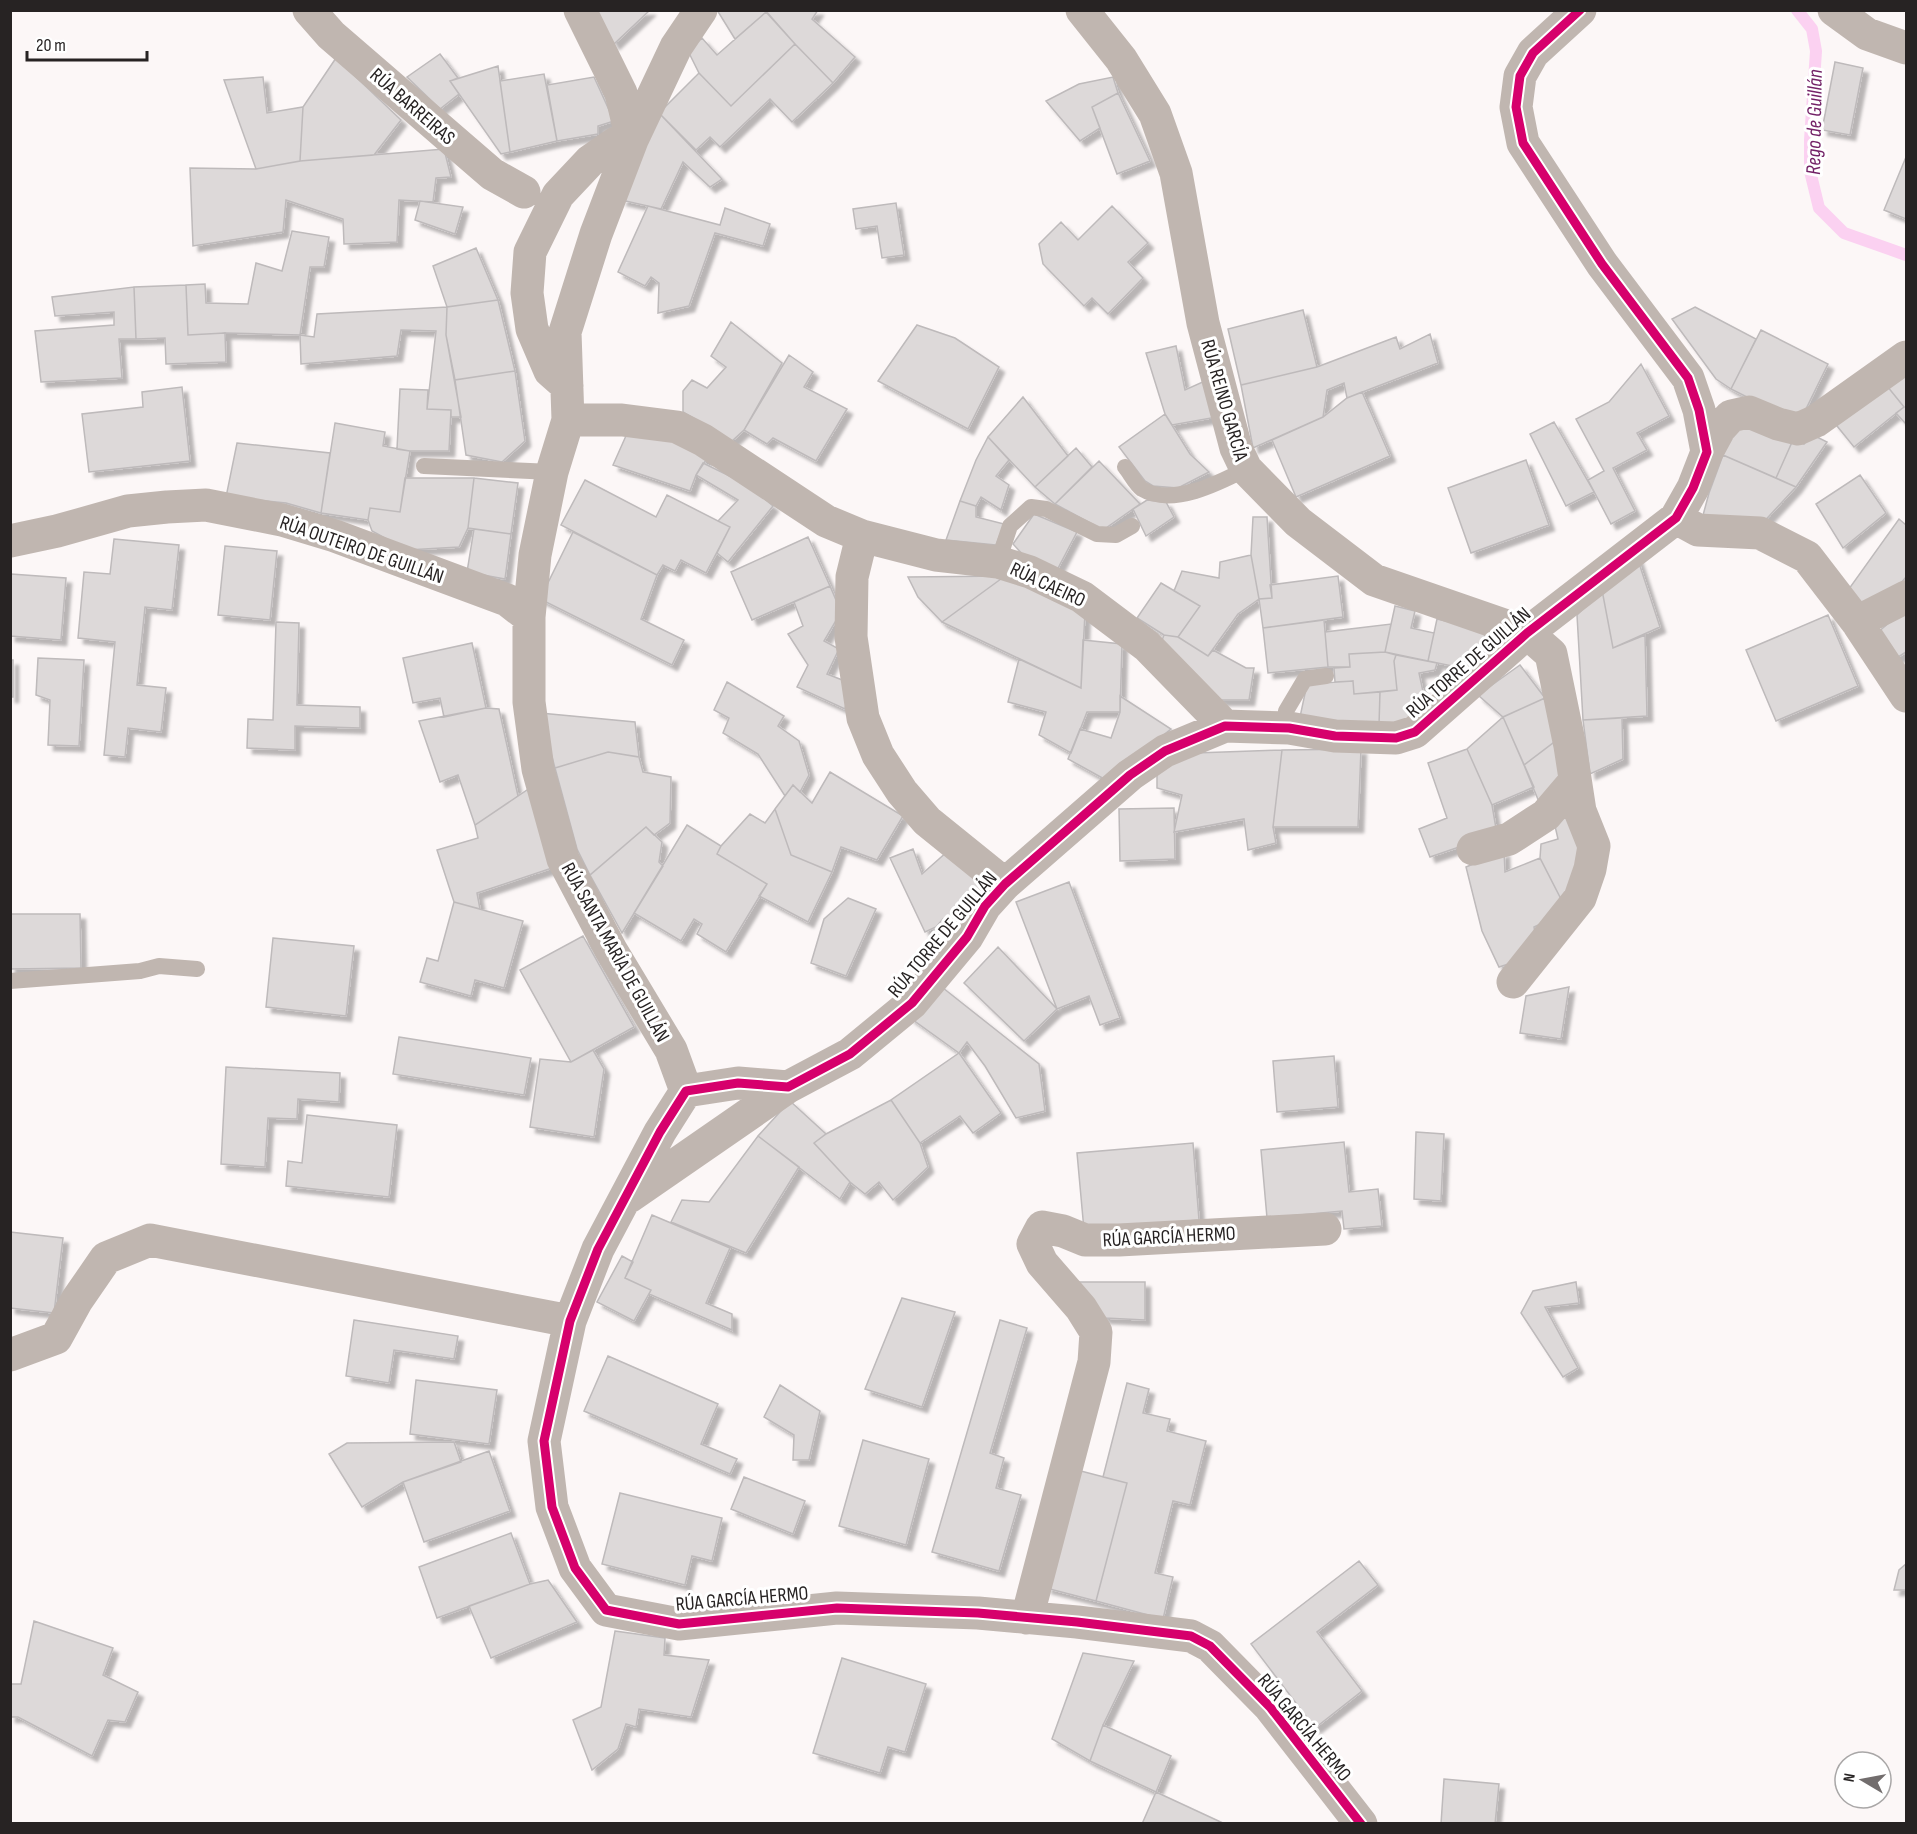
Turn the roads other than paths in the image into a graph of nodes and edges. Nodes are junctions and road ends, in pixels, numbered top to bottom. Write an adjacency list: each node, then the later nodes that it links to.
1 (309, 10): 9 (street, RÚA BARREIRAS)
2 (580, 10): 8 (street)
3 (701, 10): 8 (street, RÚA SANTA MARÍA DE GUILLÁN)
4 (1082, 10): 19 (street, RÚA REINO GARCÍA)
5 (1580, 10): 16 (street)
6 (1834, 10): 7 (street)
7 (1906, 48)
8 (632, 140): 10 (street); 11 (street, RÚA SANTA MARÍA DE GUILLÁN)
9 (524, 192): 10 (street, RÚA BARREIRAS); 12 (street)
10 (558, 195): 11 (street); 12 (street)
11 (596, 234): 14 (street, RÚA SANTA MARÍA DE GUILLÁN)
12 (530, 252): 14 (street)
13 (1906, 357): 16 (street, RÚA TORRE DE GUILLÁN)
14 (567, 386): 15 (street, RÚA SANTA MARÍA DE GUILLÁN)
15 (568, 420): 20 (street, RÚA SANTA MARÍA DE GUILLÁN); 23 (street, RÚA CAEIRO)
16 (1707, 452): 21 (street, RÚA TORRE DE GUILLÁN)
17 (424, 466): 20 (lane)
18 (1125, 467): 19 (lane)
19 (1246, 469): 29 (street, RÚA REINO GARCÍA)
20 (552, 472): 27 (street, RÚA SANTA MARÍA DE GUILLÁN)
21 (1676, 518): 28 (street); 29 (street, RÚA TORRE DE GUILLÁN)
22 (1132, 526): 25 (lane)
23 (862, 536): 25 (street, RÚA CAEIRO); 36 (street)
24 (10, 541): 27 (street, RÚA OUTEIRO DE GUILLÁN)
25 (998, 562): 32 (street, RÚA CAEIRO)
26 (1906, 597): 28 (street)
27 (529, 617): 41 (street, RÚA SANTA MARÍA DE GUILLÁN)
28 (1857, 622): 31 (street)
29 (1527, 633): 33 (street, RÚA TORRE DE GUILLÁN); 34 (street, RÚA REINO GARCÍA)
30 (1326, 676): 33 (lane)
31 (1906, 696)
32 (1225, 726): 33 (street, RÚA TORRE DE GUILLÁN); 36 (street, RÚA TORRE DE GUILLÁN)
33 (1286, 728)
34 (1575, 781): 35 (street); 39 (street, RÚA REINO GARCÍA)
35 (1473, 849)
36 (1005, 884): 40 (street, RÚA TORRE DE GUILLÁN)
37 (197, 969): 38 (lane)
38 (10, 981)
39 (1513, 981)
40 (788, 1087): 41 (street); 42 (street, RÚA GARCÍA HERMO)
41 (686, 1091): 42 (street, RÚA GARCÍA HERMO)
42 (625, 1200): 44 (street, RÚA GARCÍA HERMO)
43 (1324, 1228): 46 (street, RÚA GARCÍA HERMO)
44 (570, 1321): 45 (street); 46 (street, RÚA GARCÍA HERMO)
45 (10, 1355)
46 (1027, 1618): 47 (street, RÚA GARCÍA HERMO)
47 (1361, 1824)

